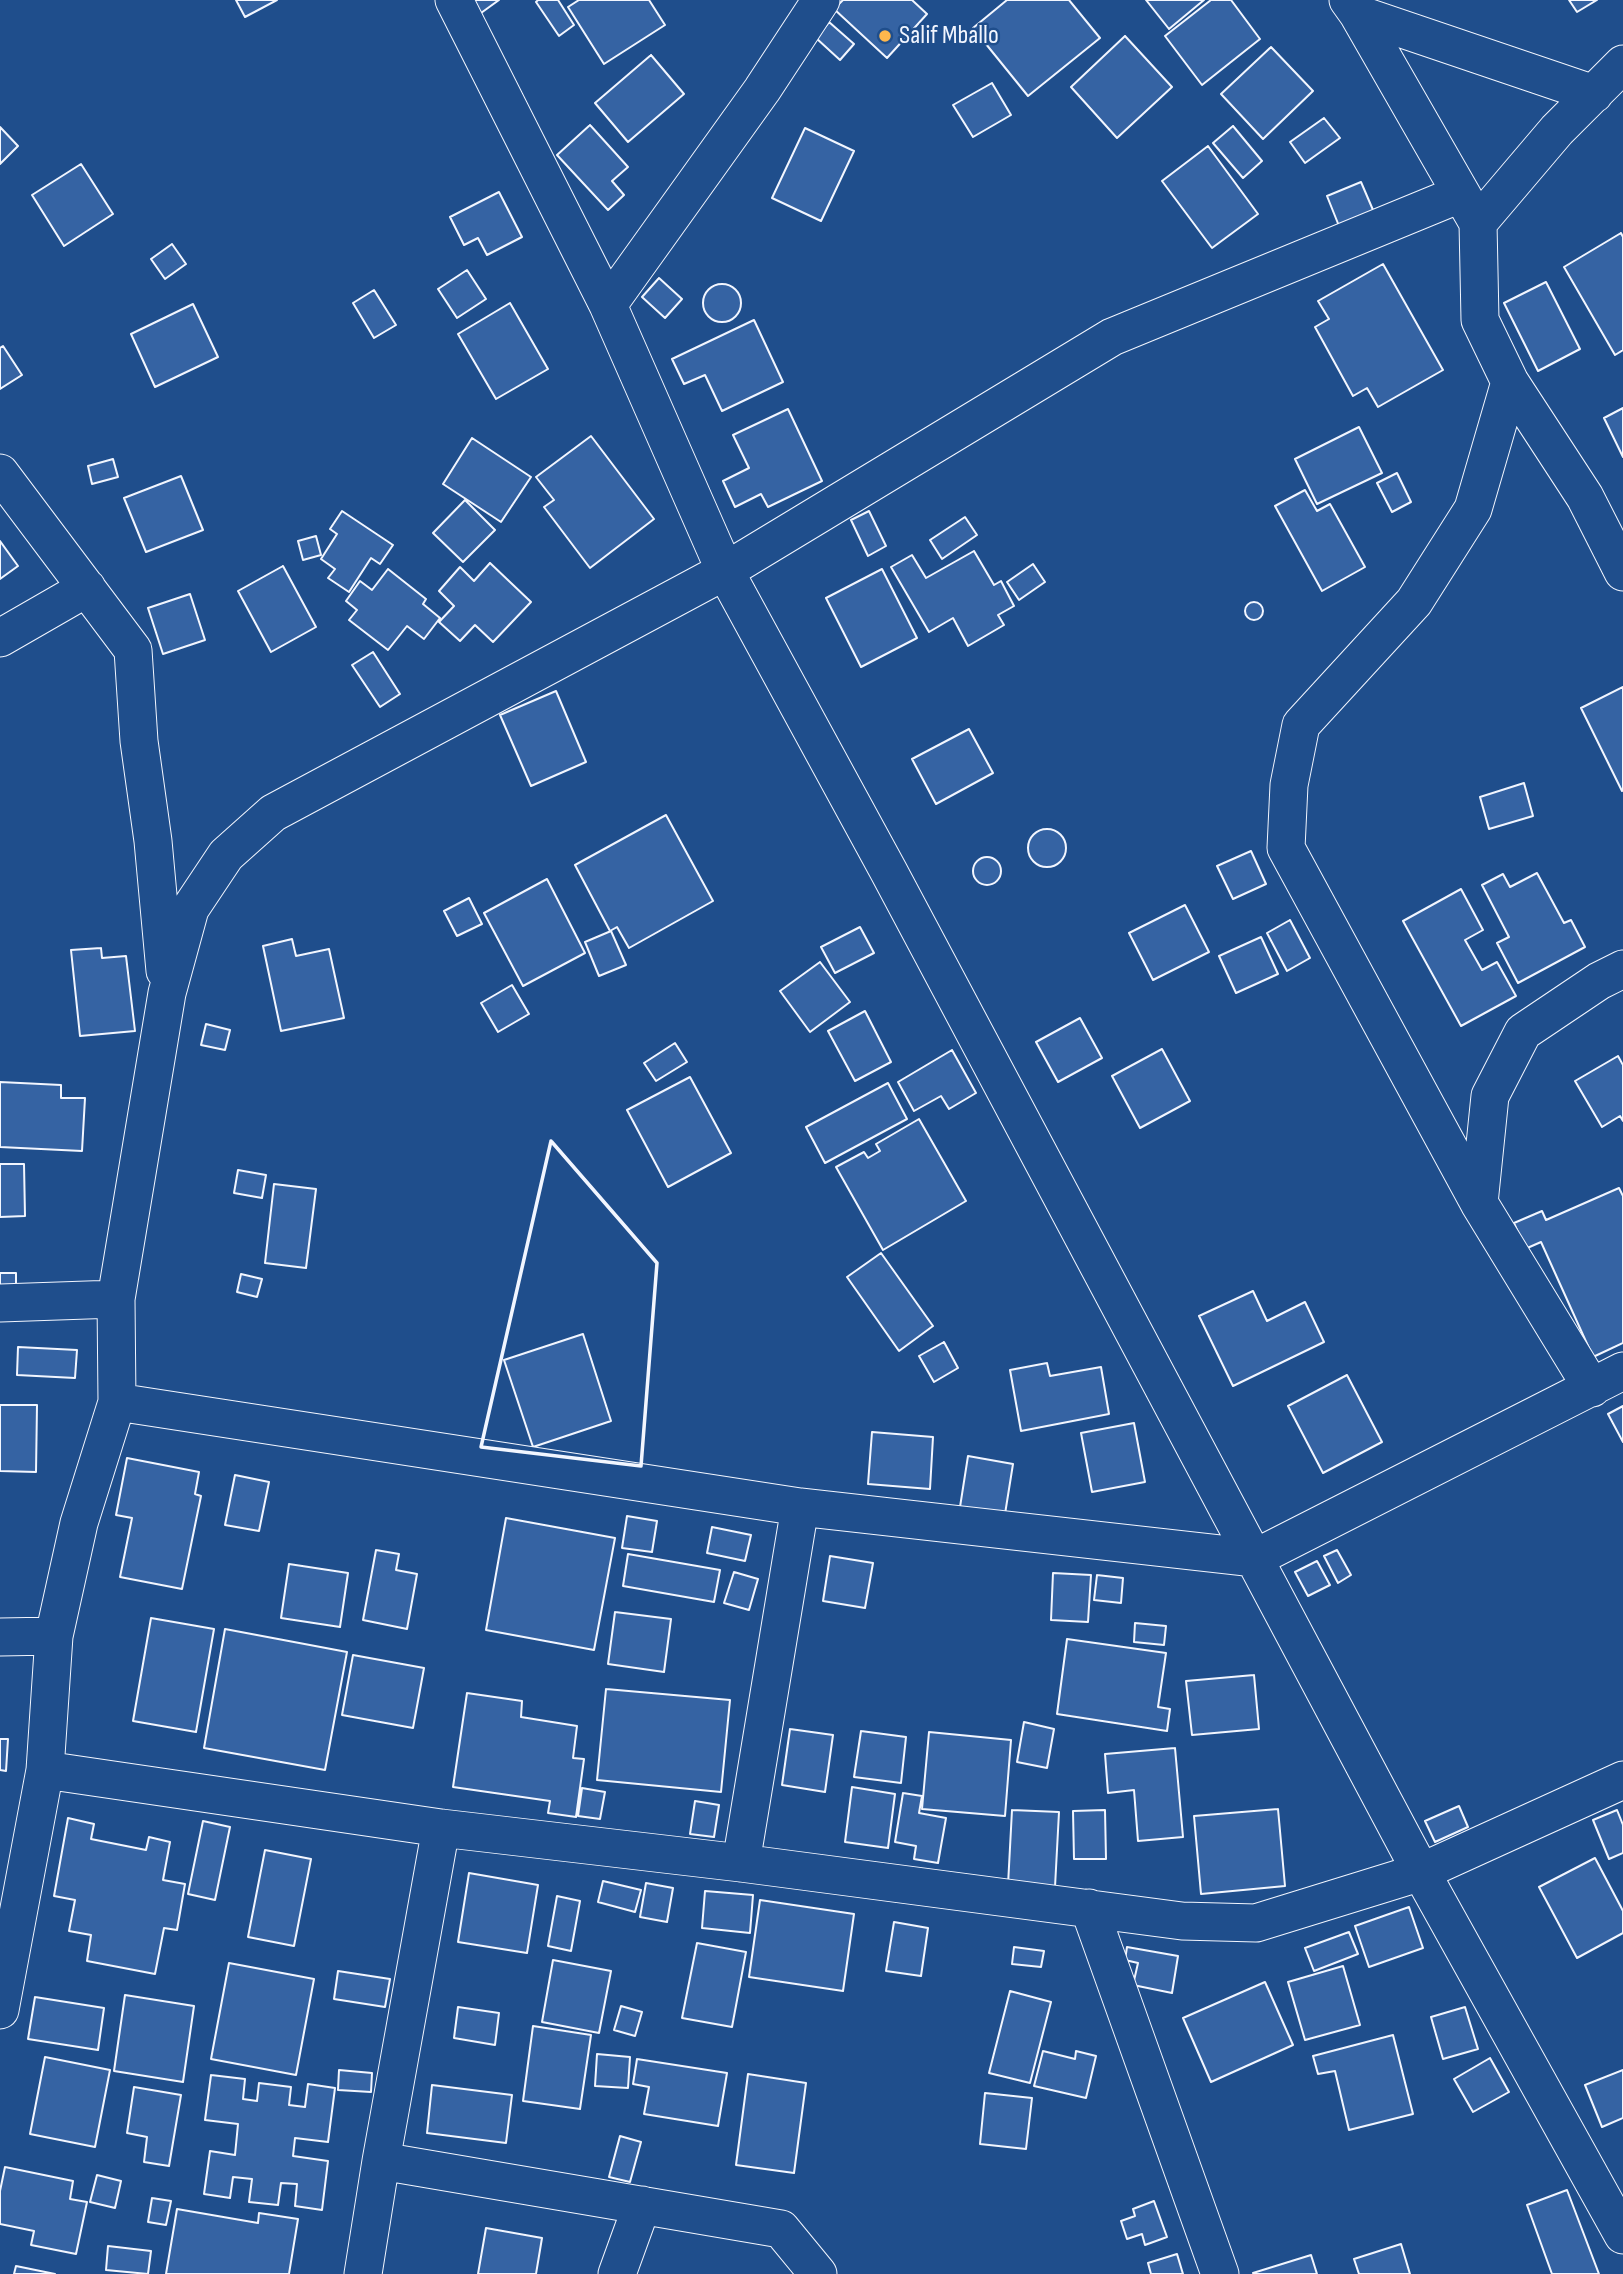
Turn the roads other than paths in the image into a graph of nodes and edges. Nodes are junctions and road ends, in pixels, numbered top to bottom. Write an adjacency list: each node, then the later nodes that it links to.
1 (454, 0): 7 (street)
2 (821, 0): 7 (street)
3 (1353, 7): 5 (street); 6 (street)
4 (1623, 64): 5 (street)
5 (1594, 94): 6 (street)
6 (1469, 209): 8 (street); 10 (street)
7 (608, 305): 10 (street)
8 (1510, 382): 11 (street); 16 (street)
9 (0, 473): 12 (street)
10 (725, 571): 15 (street); 22 (street)
11 (1623, 572)
12 (87, 588): 13 (street); 15 (street)
13 (0, 638)
14 (1623, 969): 16 (street)
15 (167, 993): 17 (street)
16 (1479, 1203): 19 (street)
17 (116, 1299): 18 (street); 20 (street)
18 (0, 1303)
19 (1608, 1379): 22 (street)
20 (117, 1402): 21 (street); 23 (street)
21 (800, 1507): 22 (street); 28 (street)
22 (1255, 1558): 29 (street)
23 (54, 1636): 24 (street); 25 (street)
24 (0, 1637)
25 (45, 1770): 27 (street); 31 (street)
26 (1623, 1780): 29 (street)
27 (441, 1828): 28 (street); 32 (street)
28 (741, 1863): 30 (street)
29 (1421, 1872): 30 (street); 34 (street)
30 (1089, 1908): 38 (street)
31 (0, 2010)
32 (381, 2161): 33 (street); 35 (street)
33 (642, 2205): 36 (street); 37 (street)
34 (1623, 2235)
35 (363, 2274)
36 (617, 2274)
37 (818, 2274)
38 (1220, 2274)

